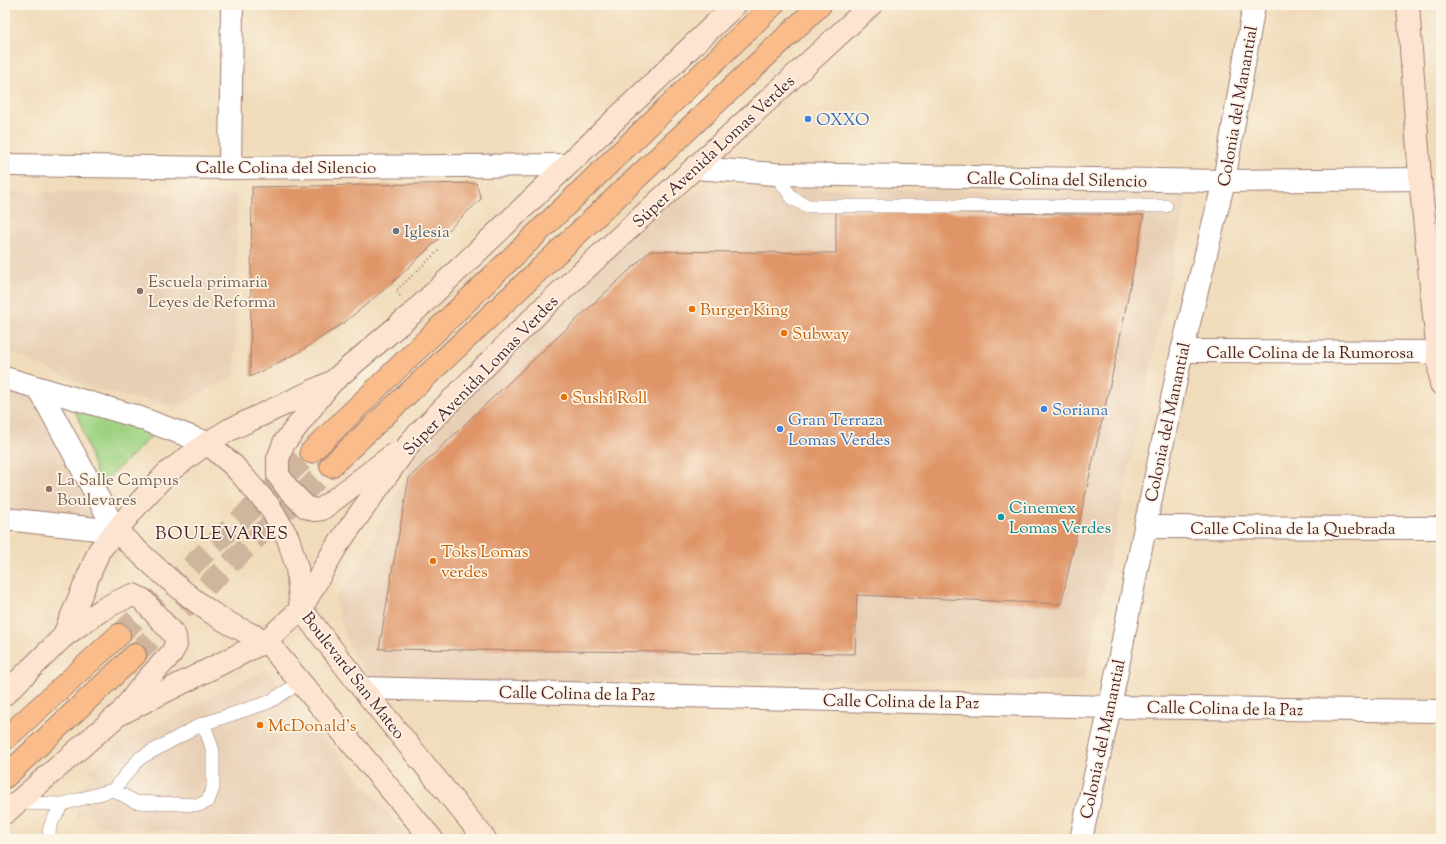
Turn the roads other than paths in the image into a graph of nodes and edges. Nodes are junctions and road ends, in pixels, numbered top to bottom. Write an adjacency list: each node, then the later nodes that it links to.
1 (232, 5): 10 (street)
2 (735, 5): 9 (main road)
3 (773, 5): 24 (main road)
4 (820, 5): 25 (main road, Súper Avenida Lomas Verdes)
5 (871, 5): 11 (main road, Súper Avenida Lomas Verdes)
6 (1254, 5): 14 (street, Colonia del Manantial)
7 (1408, 5): 13 (main road)
8 (5, 165): 10 (street, Calle Colina del Silencio)
9 (567, 166): 10 (street, Calle Colina del Silencio); 19 (main road)
10 (230, 168)
11 (694, 168): 12 (street, Calle Colina del Silencio); 22 (main road, Súper Avenida Lomas Verdes)
12 (774, 174): 14 (street, Calle Colina del Silencio); 15 (lane)
13 (1420, 179): 14 (street, Calle Colina del Silencio); 17 (main road)
14 (1224, 181): 16 (street, Colonia del Manantial)
15 (1166, 206)
16 (1182, 351): 17 (street, Calle Colina de la Rumorosa); 27 (street, Colonia del Manantial)
17 (1438, 352): 20 (main road)
18 (5, 378): 21 (street)
19 (332, 382): 22 (main road); 23 (main road)
20 (1441, 384)
21 (39, 389): 23 (street); 29 (street)
22 (412, 440): 30 (main road, Súper Avenida Lomas Verdes)
23 (207, 443): 29 (main road); 30 (main road, Boulevard San Mateo)
24 (312, 452)
25 (331, 466)
26 (5, 519): 29 (street)
27 (1145, 527): 28 (street, Calle Colina de la Quebrada); 38 (street, Colonia del Manantial)
28 (1441, 528)
29 (116, 531): 32 (main road); 33 (main road)
30 (301, 609): 33 (main road, Súper Avenida Lomas Verdes); 36 (main road, Boulevard San Mateo)
31 (119, 635): 42 (main road)
32 (63, 637): 37 (main road); 40 (main road)
33 (266, 641): 35 (main road); 40 (main road, Súper Avenida Lomas Verdes)
34 (135, 655): 43 (main road)
35 (301, 682): 41 (lane); 48 (main road)
36 (362, 688): 38 (street, Calle Colina de la Paz); 49 (main road, Boulevard San Mateo)
37 (5, 693)
38 (1110, 706): 39 (street, Calle Colina de la Paz); 50 (street, Colonia del Manantial)
39 (1441, 712)
40 (118, 715): 46 (main road, Súper Avenida Lomas Verdes)
41 (200, 725): 44 (lane); 44 (lane)
42 (5, 739)
43 (5, 777)
44 (113, 790): 45 (lane)
45 (63, 804): 46 (lane); 47 (lane)
46 (10, 808)
47 (50, 839)
48 (432, 839)
49 (485, 839)
50 (1081, 839)

